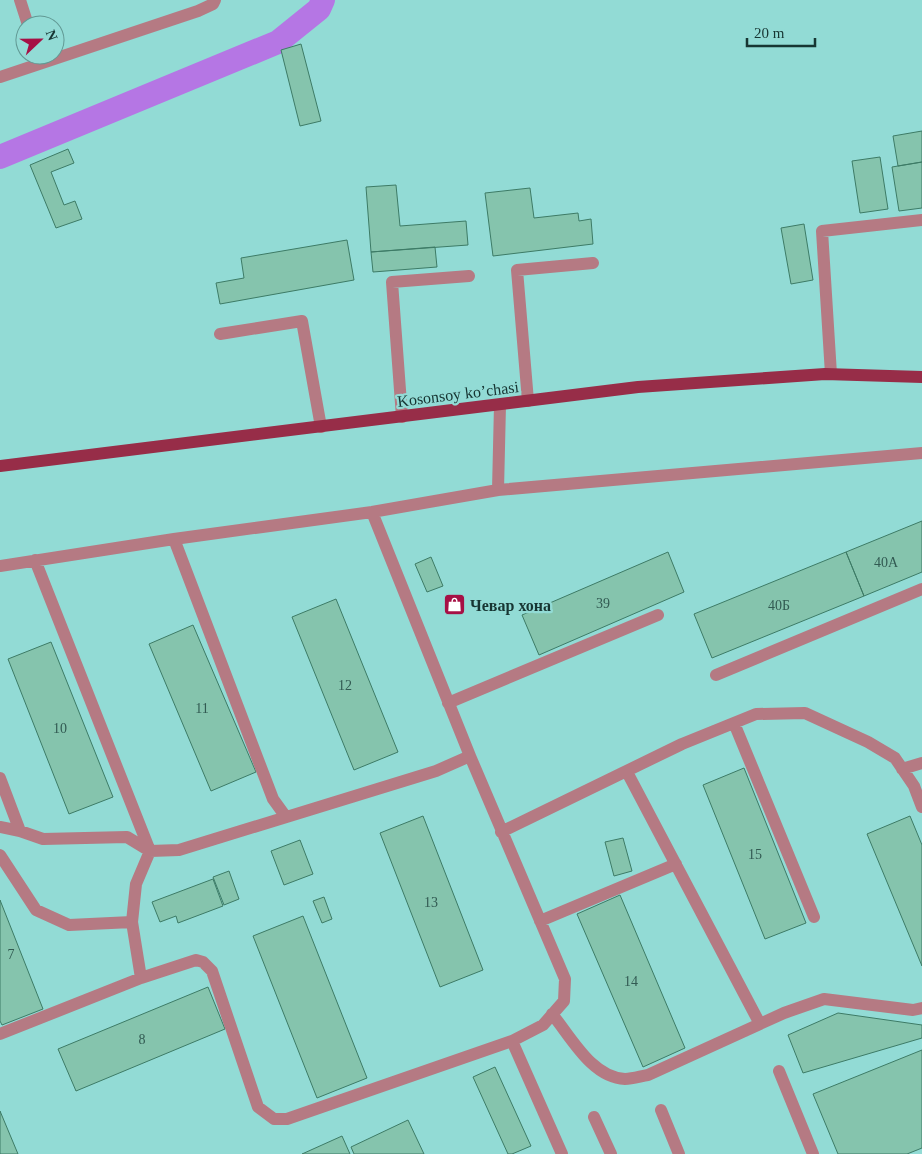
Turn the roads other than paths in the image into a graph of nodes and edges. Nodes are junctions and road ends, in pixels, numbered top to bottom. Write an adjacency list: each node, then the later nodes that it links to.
1 (20, 0): 3 (street)
2 (215, 0): 4 (street)
3 (25, 15)
4 (0, 77)
5 (922, 220): 9 (street)
6 (593, 263): 11 (street)
7 (469, 276): 13 (street)
8 (220, 334): 14 (street)
9 (831, 374): 10 (main road, Kosonsoy ko’chasi); 11 (main road, Kosonsoy ko’chasi)
10 (922, 377)
11 (528, 402): 12 (main road, Kosonsoy ko’chasi)
12 (500, 405): 13 (main road, Kosonsoy ko’chasi); 17 (street)
13 (402, 417): 14 (main road, Kosonsoy ko’chasi)
14 (321, 426): 16 (main road, Kosonsoy ko’chasi)
15 (922, 453): 17 (street)
16 (0, 466)
17 (498, 490): 18 (street)
18 (372, 512): 19 (street); 25 (street)
19 (174, 539): 20 (street); 33 (street)
20 (35, 560): 21 (street); 37 (street)
21 (0, 566)
22 (922, 590): 24 (street)
23 (658, 614): 25 (street)
24 (716, 675)
25 (448, 702): 27 (street)
26 (734, 723): 29 (street); 30 (street); 40 (street)
27 (470, 756): 33 (street); 36 (street)
28 (922, 763): 29 (street)
29 (902, 770): 32 (street)
30 (628, 772): 36 (street); 39 (street)
31 (0, 778): 35 (street)
32 (922, 807)
33 (286, 817): 37 (street)
34 (0, 827): 35 (street)
35 (20, 830): 37 (street)
36 (501, 832): 41 (street)
37 (150, 851): 42 (street)
38 (0, 855): 42 (street)
39 (676, 864): 41 (street); 46 (street)
40 (814, 917)
41 (540, 921): 45 (street)
42 (132, 922): 43 (street)
43 (141, 978): 47 (street); 48 (street)
44 (922, 1008): 46 (street)
45 (552, 1014): 46 (street); 48 (street)
46 (760, 1024)
47 (0, 1034)
48 (512, 1041): 52 (street)
49 (780, 1071): 55 (street)
50 (661, 1110): 54 (street)
51 (594, 1117): 53 (street)
52 (562, 1154)
53 (611, 1154)
54 (679, 1154)
55 (813, 1154)

